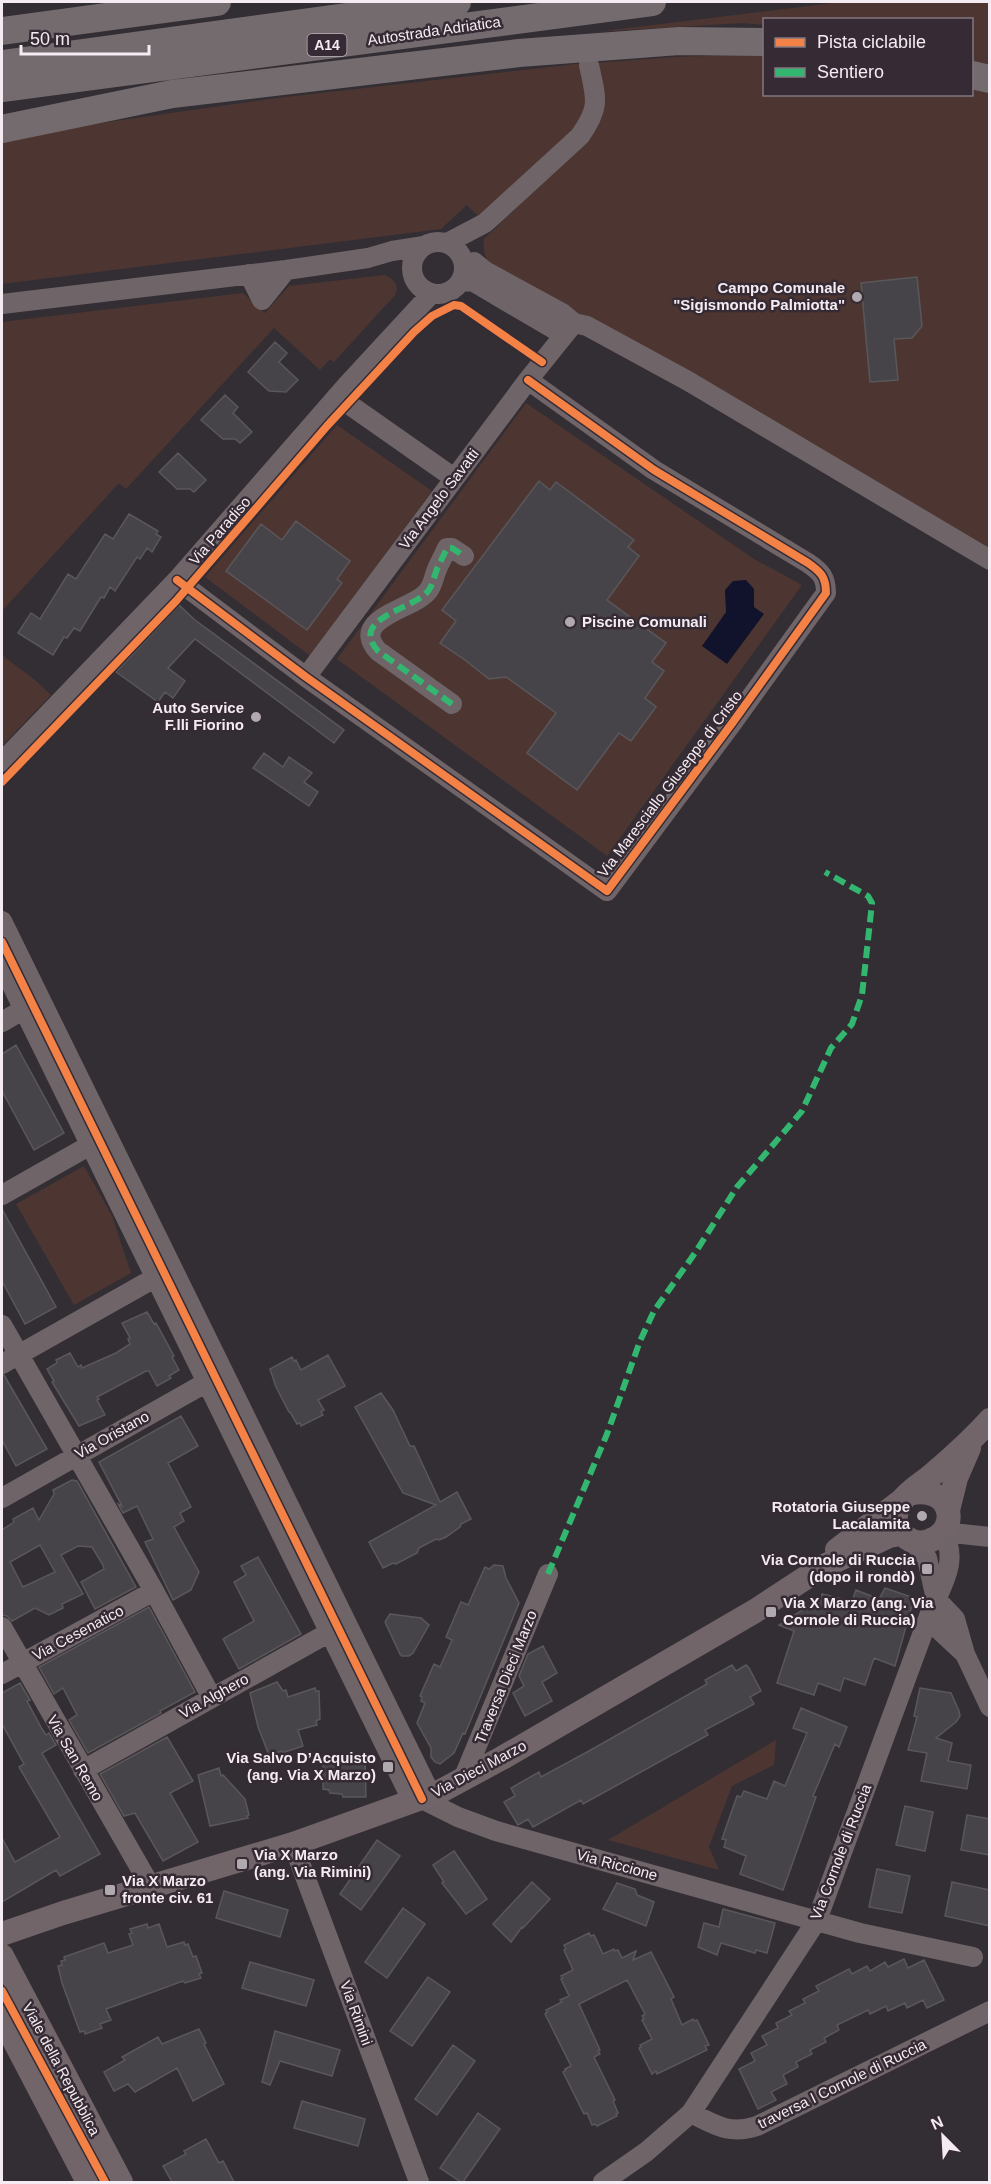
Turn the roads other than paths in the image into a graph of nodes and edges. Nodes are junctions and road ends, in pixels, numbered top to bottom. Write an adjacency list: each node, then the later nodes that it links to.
1 (217, 2): 4 (highway)
2 (457, 2): 6 (highway, Autostrada Adriatica / A14)
3 (652, 2): 10 (highway, Autostrada Adriatica / A14)
4 (2, 31)
5 (763, 42): 11 (highway)
6 (2, 64)
7 (589, 65): 14 (street)
8 (973, 75): 9 (highway)
9 (990, 79)
10 (2, 88)
11 (172, 94): 12 (highway); 13 (highway)
12 (2, 117)
13 (2, 129)
14 (485, 223): 15 (street); 21 (street)
15 (447, 243): 16 (street); 21 (street)
16 (424, 246): 17 (street); 20 (street)
17 (368, 258): 18 (street); 20 (street)
18 (286, 270): 19 (street); 19 (street)
19 (249, 274): 23 (street)
20 (412, 274): 22 (street)
21 (462, 274): 22 (street); 24 (street)
22 (432, 293): 26 (street, Via Paradiso)
23 (2, 304)
24 (569, 329): 25 (street, Via Angelo Savatti); 29 (street)
25 (528, 380): 27 (street, Via Angelo Savatti); 31 (street, Via Maresciallo Giuseppe di Cristo)
26 (337, 396): 27 (street); 30 (street, Via Paradiso)
27 (454, 478): 31 (street, Via Angelo Savatti)
28 (464, 556): 32 (street)
29 (990, 560)
30 (177, 580): 31 (street, Via Maresciallo Giuseppe di Cristo); 33 (street, Via Paradiso)
31 (306, 677)
32 (452, 704)
33 (2, 762)
34 (2, 921): 36 (street)
35 (2, 965): 36 (street)
36 (32, 1005): 37 (street); 38 (street)
37 (2, 1022)
38 (99, 1140): 39 (street); 40 (street)
39 (2, 1195)
40 (164, 1272): 42 (street); 43 (street)
41 (2, 1325): 42 (street)
42 (10, 1359): 45 (street)
43 (215, 1378): 45 (street, Via Oristano); 55 (street)
44 (982, 1434): 47 (main road, Via Dieci Marzo); 48 (main road)
45 (76, 1455): 46 (street, Via Oristano); 53 (street)
46 (2, 1498)
47 (905, 1498): 48 (main road); 50 (main road); 51 (main road, Via Dieci Marzo)
48 (946, 1521): 49 (street); 50 (main road); 54 (street, Via Cornole di Ruccia)
49 (990, 1537)
50 (908, 1538): 51 (main road, Via Dieci Marzo); 54 (street)
51 (822, 1567): 64 (main road, Via Dieci Marzo)
52 (548, 1574): 64 (street, Traversa Dieci Marzo)
53 (154, 1591): 59 (street, Via Cesenatico); 61 (street)
54 (932, 1607): 57 (street); 58 (street, Via Cornole di Ruccia)
55 (338, 1627): 61 (street, Via Alghero); 65 (street)
56 (2, 1628): 59 (street, Via San Remo)
57 (965, 1654): 58 (street); 62 (street)
58 (915, 1655): 68 (street, Via Cornole di Ruccia)
59 (21, 1663): 60 (street, Via Cesenatico); 63 (street, Via San Remo)
60 (2, 1674)
61 (212, 1698): 63 (street, Via Alghero)
62 (990, 1707)
63 (82, 1770): 67 (street, Via San Remo)
64 (463, 1779): 65 (main road, Via Dieci Marzo)
65 (422, 1799): 66 (main road, Via Dieci Marzo); 68 (street, Via Riccione)
66 (293, 1844): 67 (main road, Via Dieci Marzo); 77 (street, Via Rimini)
67 (151, 1887): 69 (main road, Via Dieci Marzo)
68 (817, 1920): 71 (street, Via Riccione); 74 (street, Via Cornole di Ruccia)
69 (2, 1936): 70 (main road)
70 (2, 1955): 76 (main road, Viale della Repubblica)
71 (973, 1957)
72 (990, 2011): 74 (street, traversa I Cornole di Ruccia)
73 (2, 2018): 75 (main road, Viale della Repubblica)
74 (691, 2113): 78 (street, Via Cornole di Ruccia)
75 (88, 2182)
76 (121, 2182)
77 (418, 2182)
78 (603, 2182)

